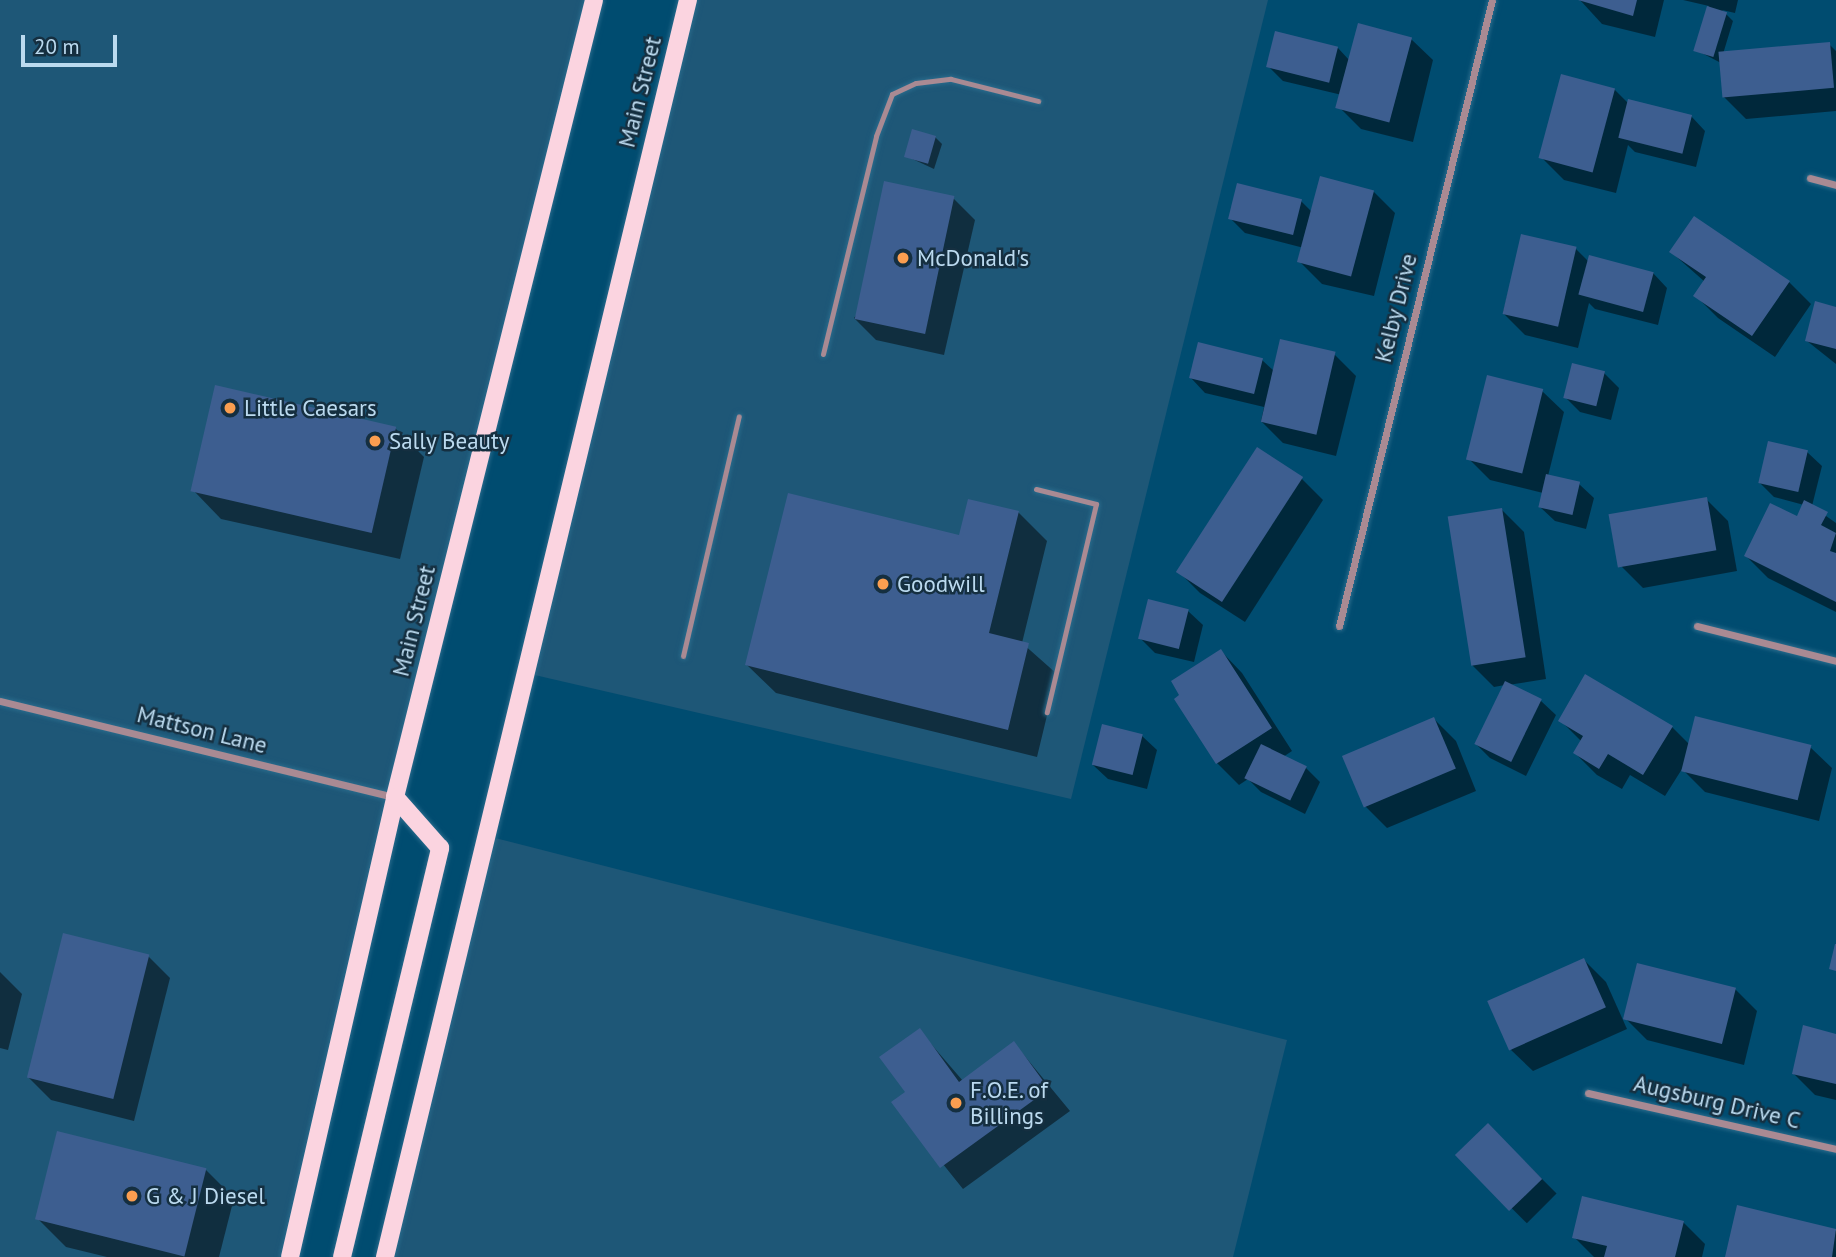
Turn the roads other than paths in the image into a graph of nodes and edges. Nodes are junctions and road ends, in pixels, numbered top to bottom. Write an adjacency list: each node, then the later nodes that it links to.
1 (594, 0): 16 (main road, Main Street)
2 (688, 0): 21 (main road, Main Street)
3 (1492, 0): 10 (street, Kelby Drive)
4 (1038, 101): 7 (lane)
5 (1810, 178): 6 (street)
6 (1836, 185)
7 (823, 354)
8 (739, 416): 12 (lane)
9 (1036, 489): 15 (lane)
10 (1339, 626)
11 (1697, 626): 13 (street)
12 (682, 656)
13 (1836, 661)
14 (0, 701): 16 (street, Mattson Lane)
15 (1047, 712)
16 (395, 797): 19 (main road, Main Street); 20 (main road)
17 (1588, 1093): 18 (street, Augsburg Drive C)
18 (1836, 1149)
19 (290, 1257)
20 (342, 1257)
21 (385, 1257)

